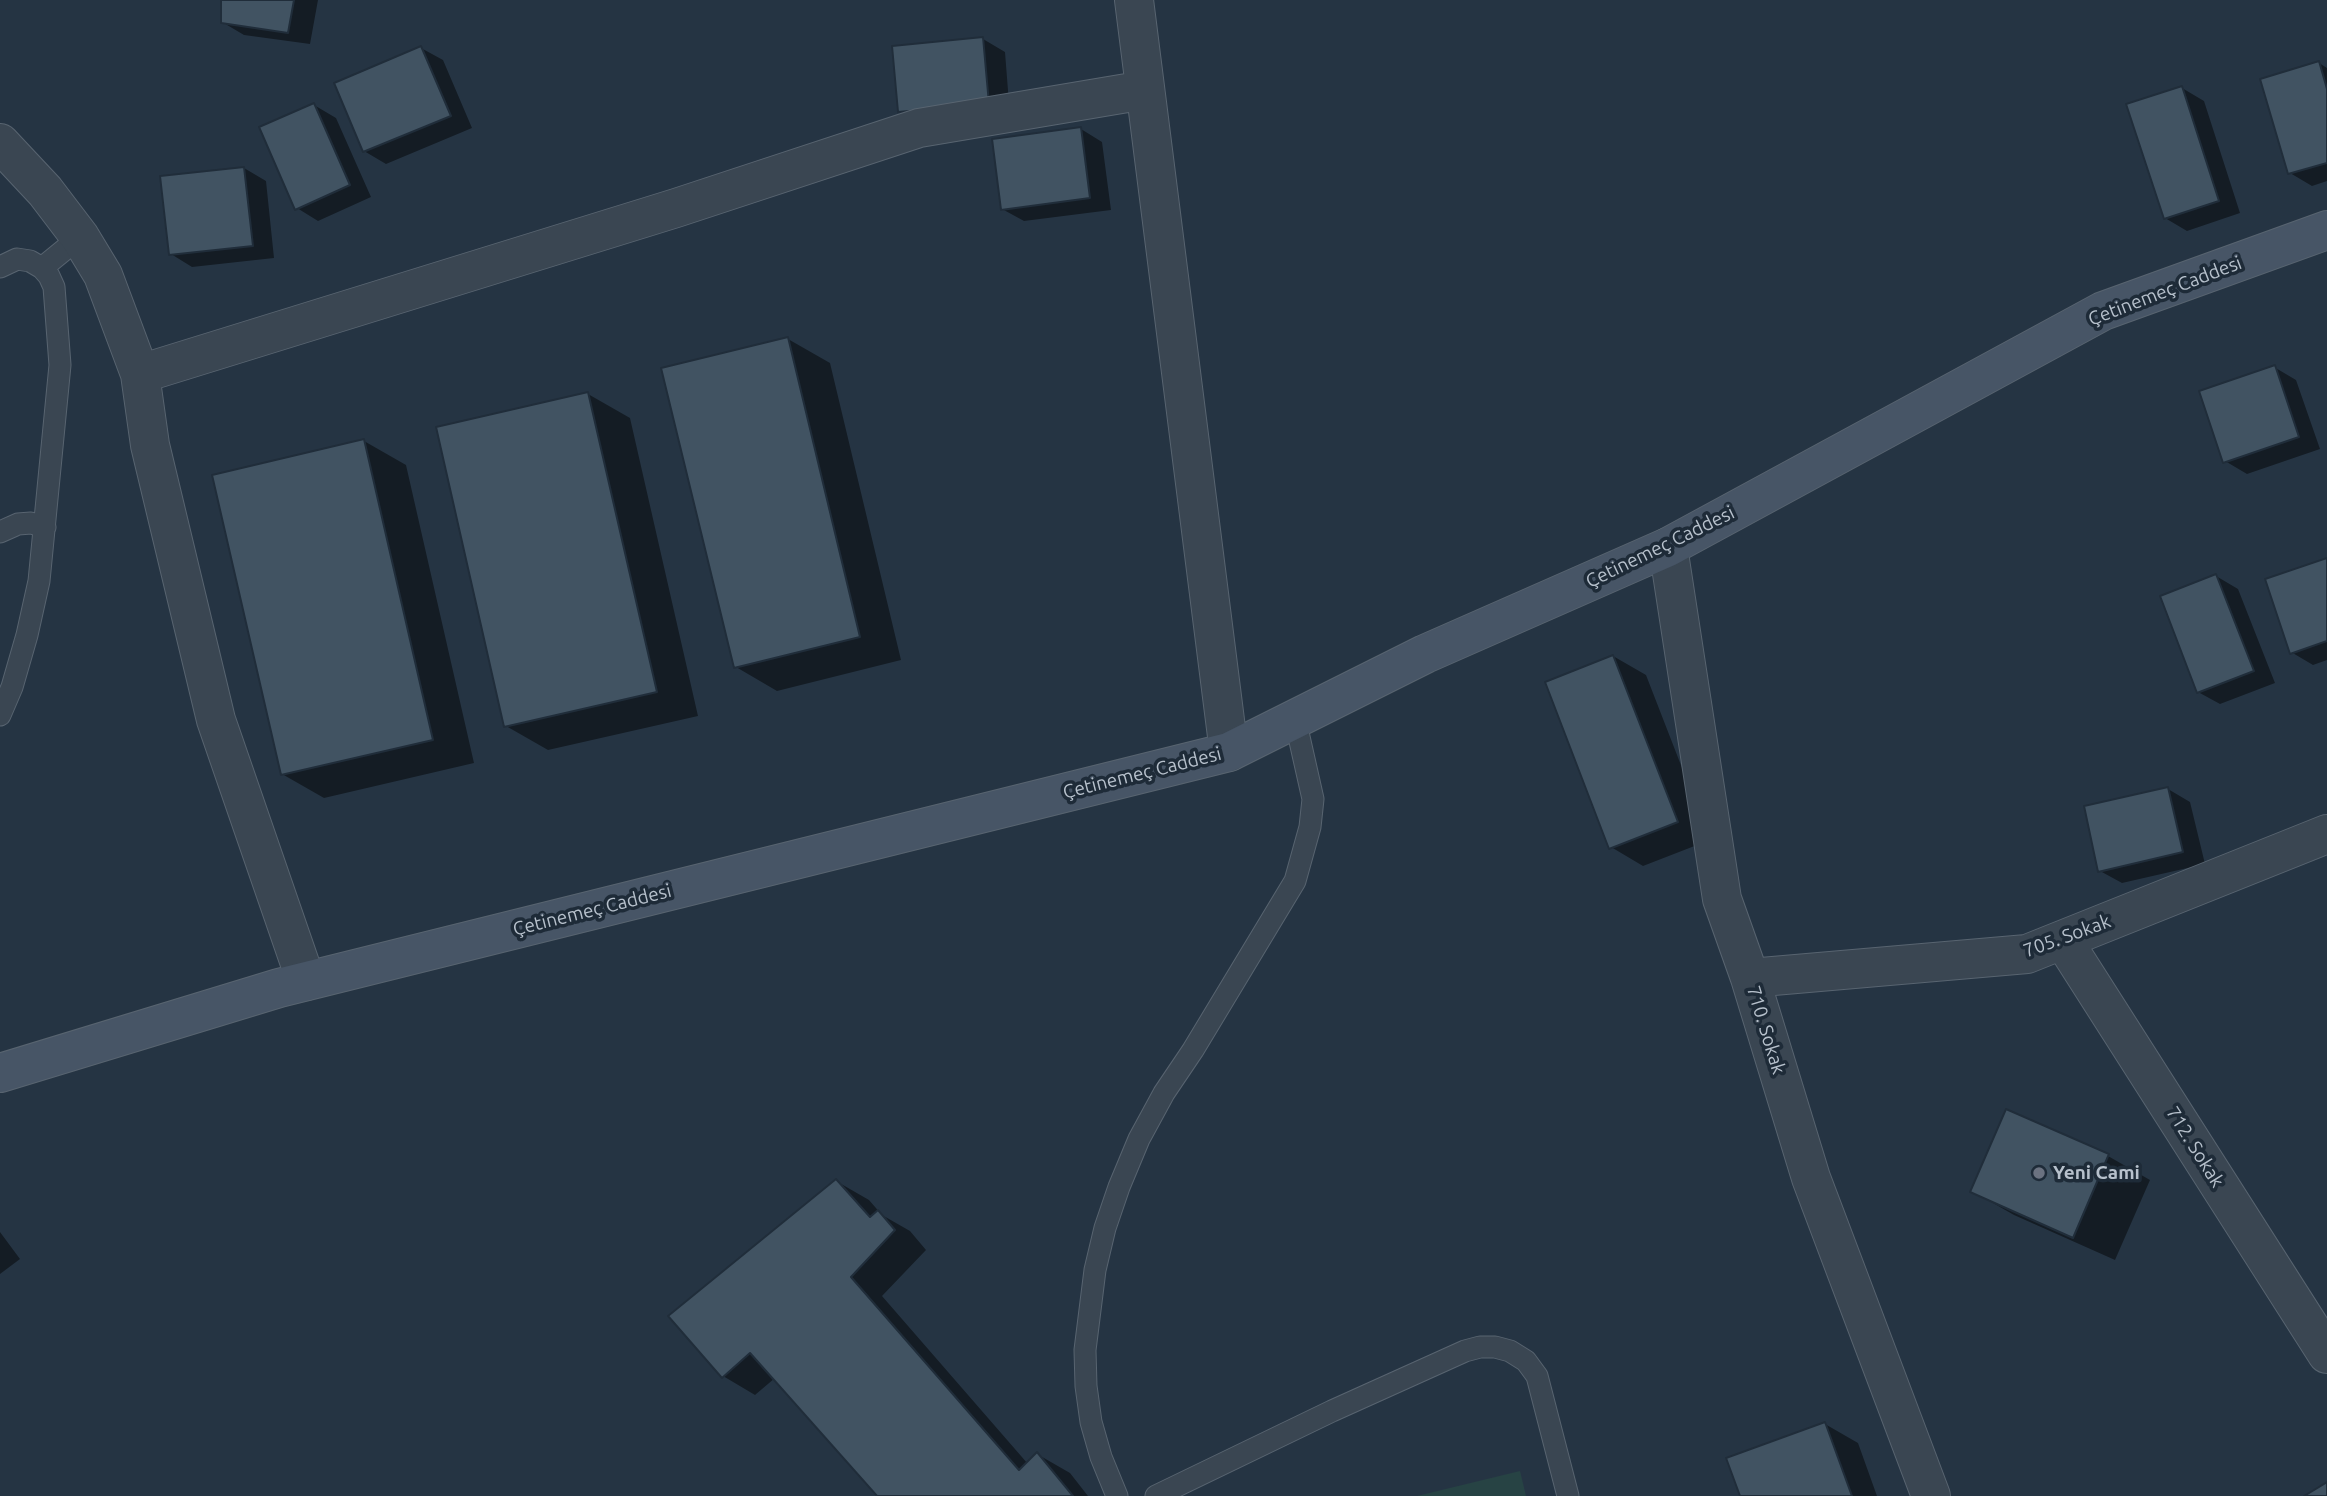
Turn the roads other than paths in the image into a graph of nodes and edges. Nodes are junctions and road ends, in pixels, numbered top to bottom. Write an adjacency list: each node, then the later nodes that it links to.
1 (1134, 0): 2 (street)
2 (1145, 90): 8 (street); 14 (street)
3 (0, 143): 5 (street)
4 (2327, 230): 11 (main road, Çetinemeç Caddesi)
5 (80, 237): 7 (lane); 8 (street)
6 (0, 267): 7 (lane)
7 (42, 268): 9 (lane)
8 (140, 374): 18 (street)
9 (45, 527): 10 (lane); 12 (lane)
10 (0, 532)
11 (1668, 547): 13 (main road, Çetinemeç Caddesi); 17 (street, 710. Sokak)
12 (0, 715)
13 (1295, 719): 14 (main road, Çetinemeç Caddesi); 21 (lane)
14 (1228, 752): 18 (main road, Çetinemeç Caddesi)
15 (2327, 834): 16 (street, 705. Sokak)
16 (2063, 940): 17 (street, 705. Sokak); 20 (street, 712. Sokak)
17 (1750, 978): 24 (street, 710. Sokak)
18 (306, 981): 19 (main road, Çetinemeç Caddesi)
19 (0, 1073)
20 (2327, 1354)
21 (1117, 1496)
22 (1156, 1496): 23 (lane)
23 (1568, 1496)
24 (1931, 1496)

